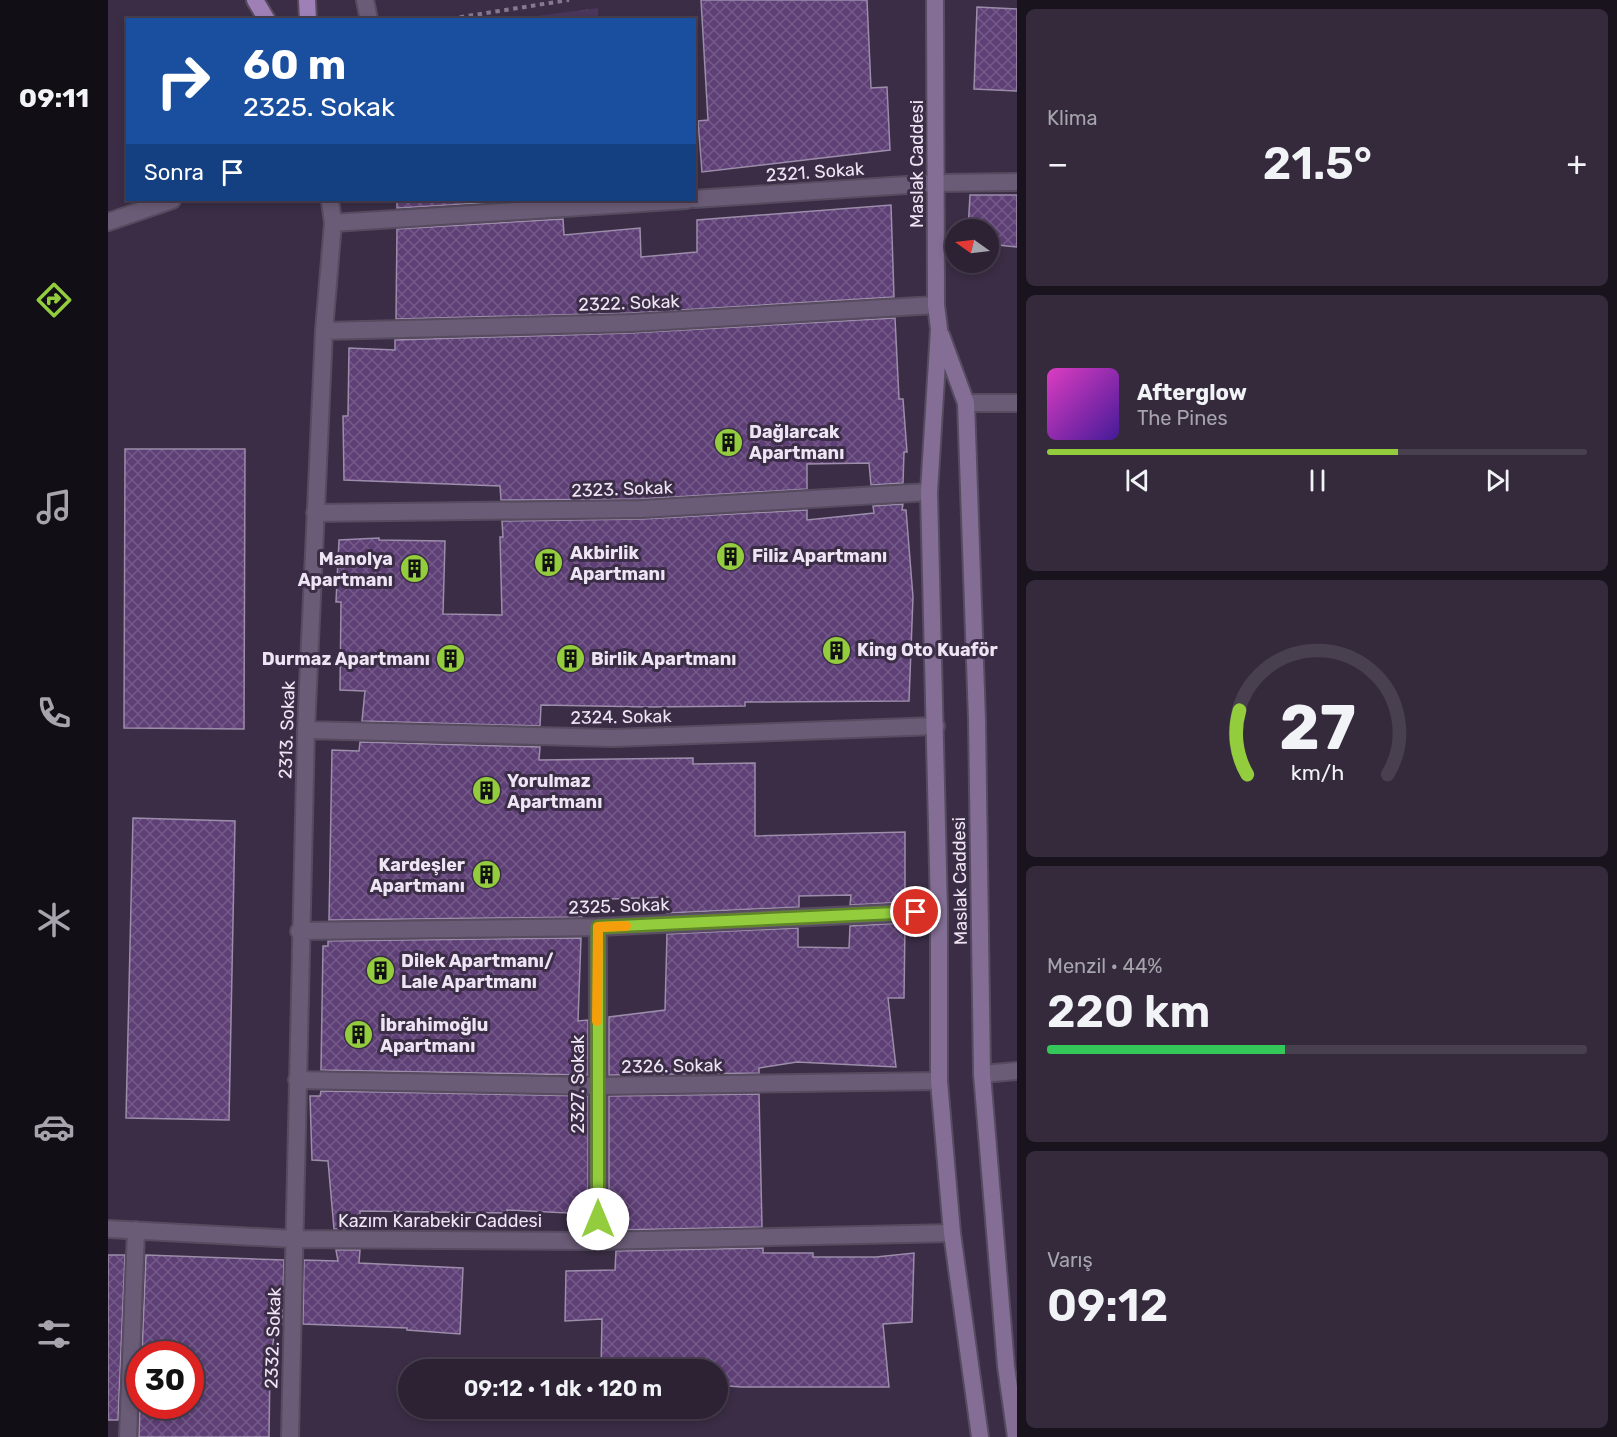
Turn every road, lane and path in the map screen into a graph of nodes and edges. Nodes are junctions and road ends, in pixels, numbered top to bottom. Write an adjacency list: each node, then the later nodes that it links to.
1 (255, 0): 6 (main road)
2 (307, 0): 7 (main road)
3 (365, 0): 8 (street)
4 (569, 0): 9 (path)
5 (935, 0): 11 (main road, Maslak Caddesi)
6 (266, 18)
7 (308, 18)
8 (369, 18)
9 (455, 18)
10 (1017, 182): 11 (street, 2321. Sokak)
11 (937, 183): 12 (street, 2321. Sokak); 19 (main road, Maslak Caddesi)
12 (696, 199)
13 (169, 201): 17 (street)
14 (330, 201): 18 (street, 2313. Sokak)
15 (342, 201): 18 (street, 2313. Sokak)
16 (672, 201): 18 (street)
17 (108, 222)
18 (333, 223): 21 (street, 2313. Sokak)
19 (936, 305): 20 (main road, Maslak Caddesi); 21 (street, 2322. Sokak)
20 (939, 329): 22 (main road, Maslak Caddesi); 24 (main road, Maslak Caddesi)
21 (324, 331): 25 (street, 2313. Sokak)
22 (966, 403): 23 (street); 32 (main road, Maslak Caddesi)
23 (1017, 403)
24 (929, 492): 25 (street, 2323. Sokak); 26 (main road, Maslak Caddesi)
25 (315, 513): 27 (street, 2313. Sokak)
26 (936, 726): 27 (street, 2324. Sokak); 28 (main road, Maslak Caddesi)
27 (306, 730): 30 (street, 2313. Sokak)
28 (939, 910): 29 (street, 2325. Sokak); 34 (main road, Maslak Caddesi)
29 (598, 927): 30 (street, 2325. Sokak); 35 (street, 2327. Sokak)
30 (299, 931): 33 (street, 2313. Sokak)
31 (1017, 1071): 32 (street)
32 (982, 1074): 44 (main road, Maslak Caddesi)
33 (297, 1080): 35 (street, 2326. Sokak); 39 (street, 2313. Sokak)
34 (939, 1081): 35 (street, 2326. Sokak); 38 (main road, Maslak Caddesi)
35 (597, 1086): 40 (street, 2327. Sokak)
36 (108, 1229): 37 (street, Kazım Karabekir Caddesi)
37 (136, 1230): 39 (street, Kazım Karabekir Caddesi); 41 (street)
38 (952, 1233): 40 (street, Kazım Karabekir Caddesi); 43 (main road, Maslak Caddesi)
39 (295, 1239): 40 (street, Kazım Karabekir Caddesi); 42 (street, 2332. Sokak)
40 (598, 1241)
41 (128, 1437)
42 (290, 1437)
43 (980, 1437)
44 (1016, 1437)

